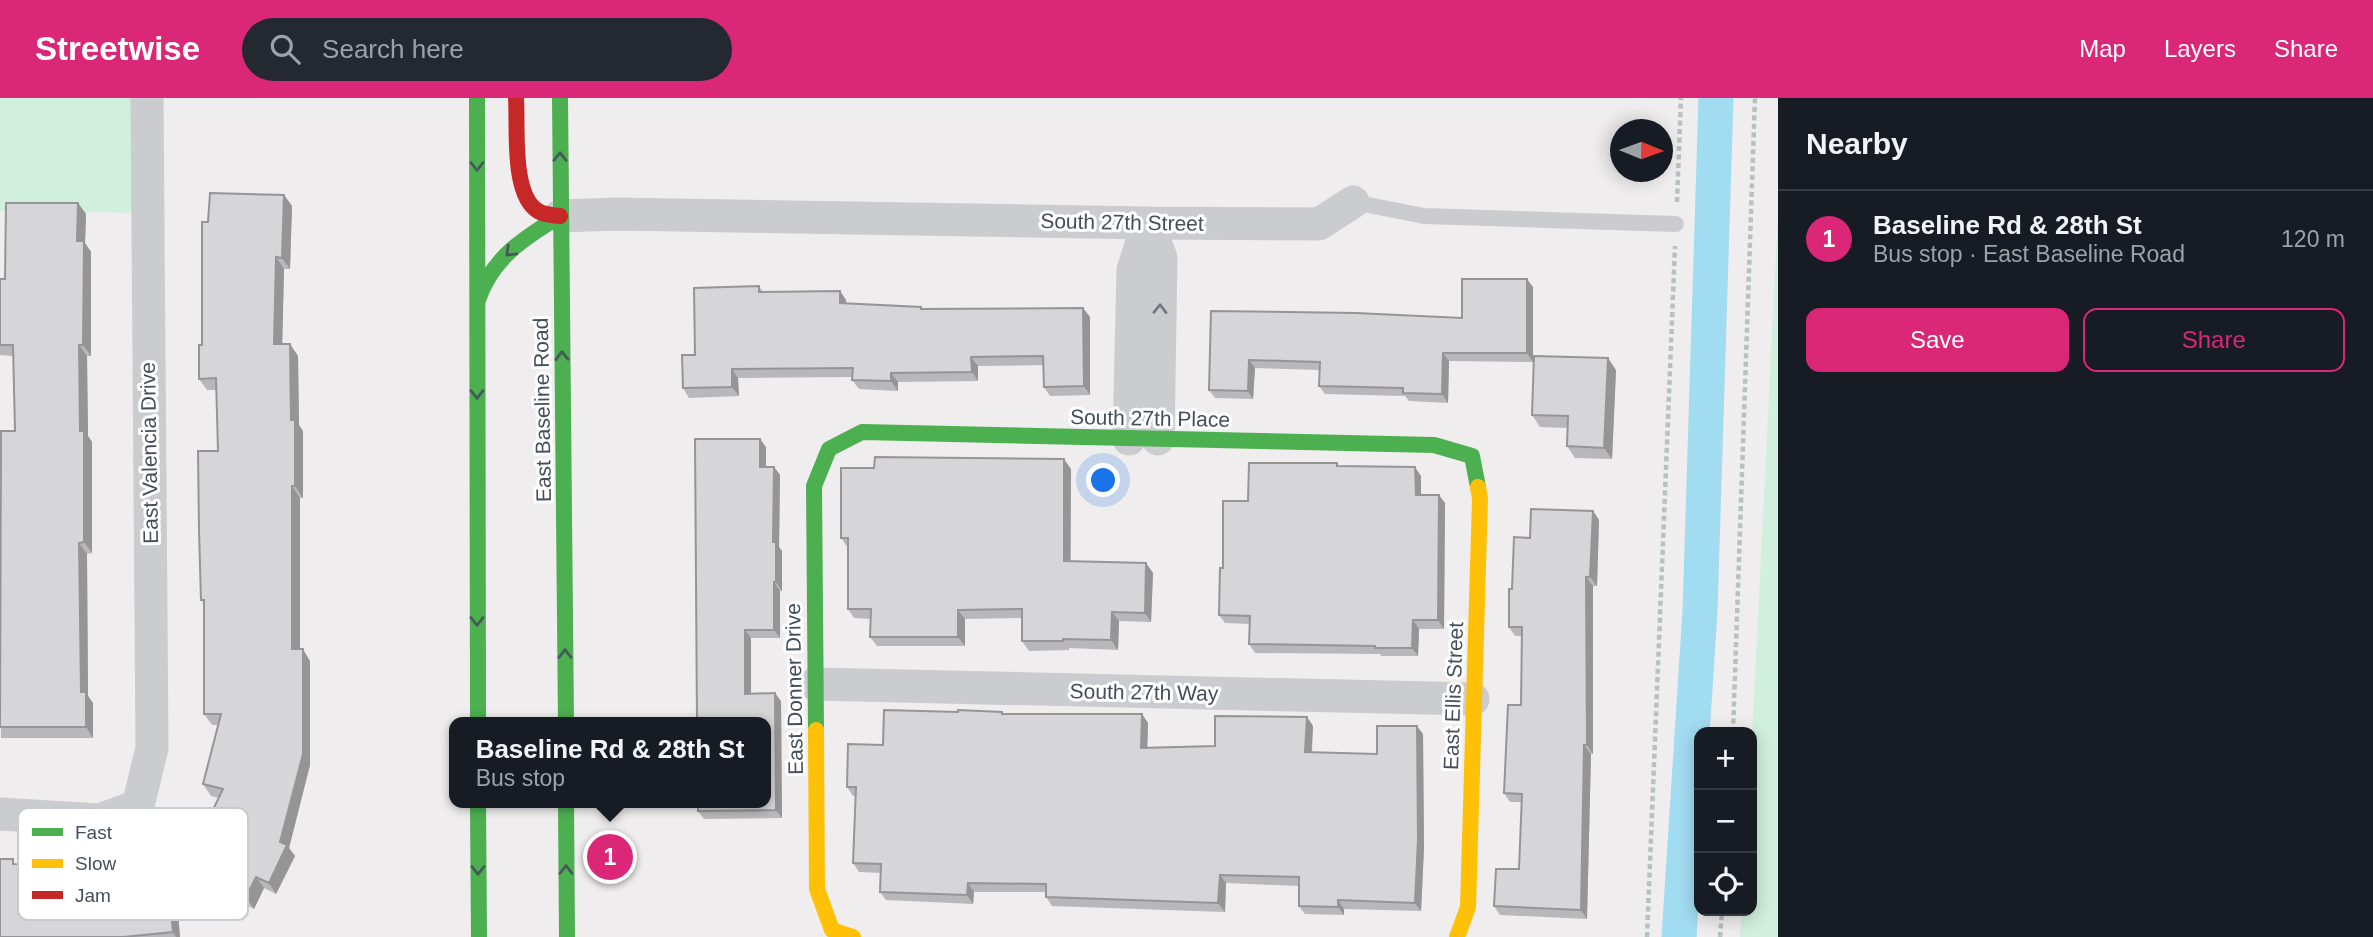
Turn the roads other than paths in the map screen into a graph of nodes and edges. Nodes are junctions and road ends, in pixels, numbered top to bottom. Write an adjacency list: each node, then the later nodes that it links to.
1 (147, 98): 17 (street, East Valencia Drive)
2 (477, 98): 9 (main road, one-way to 9)
3 (516, 98): 6 (main road)
4 (560, 98): 6 (main road, East Baseline Road, one-way to 4)
5 (1353, 202): 7 (street, South 27th Street); 8 (lane, South 27th Street)
6 (560, 216): 7 (street, South 27th Street); 9 (main road, one-way to 9); 16 (main road, East Baseline Road, one-way to 6)
7 (1148, 223): 10 (street)
8 (1676, 224)
9 (476, 302): 15 (main road, one-way to 15)
10 (1144, 439): 11 (main road, South 27th Place); 12 (main road, South 27th Place)
11 (829, 449): 13 (main road, East Donner Drive)
12 (1472, 456): 14 (main road, East Ellis Street)
13 (815, 684): 14 (street, South 27th Way); 24 (main road, East Donner Drive)
14 (1474, 699): 25 (main road, East Ellis Street)
15 (478, 717)
16 (565, 717)
17 (132, 808)
18 (478, 808): 22 (main road, one-way to 22)
19 (566, 808): 23 (main road, one-way to 19)
20 (0, 814): 21 (street, East Valencia Drive)
21 (18, 815)
22 (478, 937)
23 (567, 937)
24 (853, 937)
25 (1457, 937)

